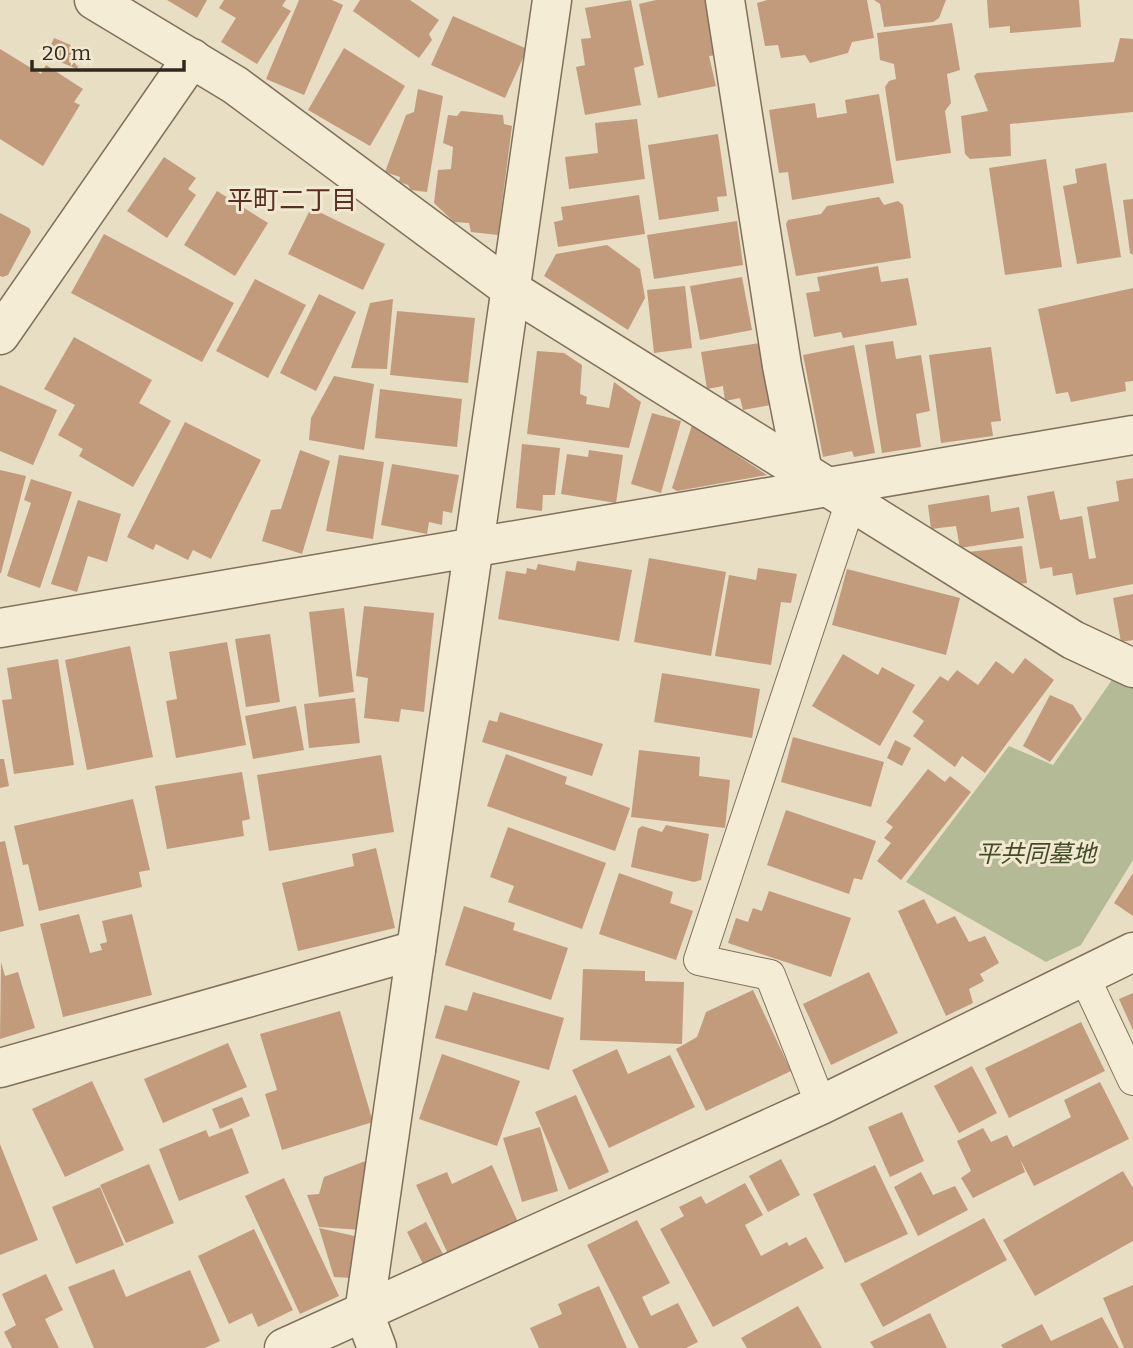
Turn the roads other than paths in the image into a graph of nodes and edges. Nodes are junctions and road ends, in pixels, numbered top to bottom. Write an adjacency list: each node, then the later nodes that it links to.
1 (96, 0): 4 (street)
2 (552, 0): 5 (street)
3 (725, 0): 8 (street)
4 (192, 58): 5 (street); 6 (street)
5 (513, 290): 8 (street); 9 (street)
6 (0, 335)
7 (1133, 435): 8 (street)
8 (828, 487): 9 (street); 11 (street); 17 (lane)
9 (474, 547): 10 (street); 12 (street)
10 (0, 628)
11 (1133, 668)
12 (416, 950): 15 (street); 18 (street)
13 (1133, 952): 14 (street)
14 (1084, 976): 16 (lane); 17 (street)
15 (0, 1068)
16 (1133, 1080)
17 (821, 1105): 18 (street)
18 (370, 1331): 19 (street)
19 (284, 1348)

